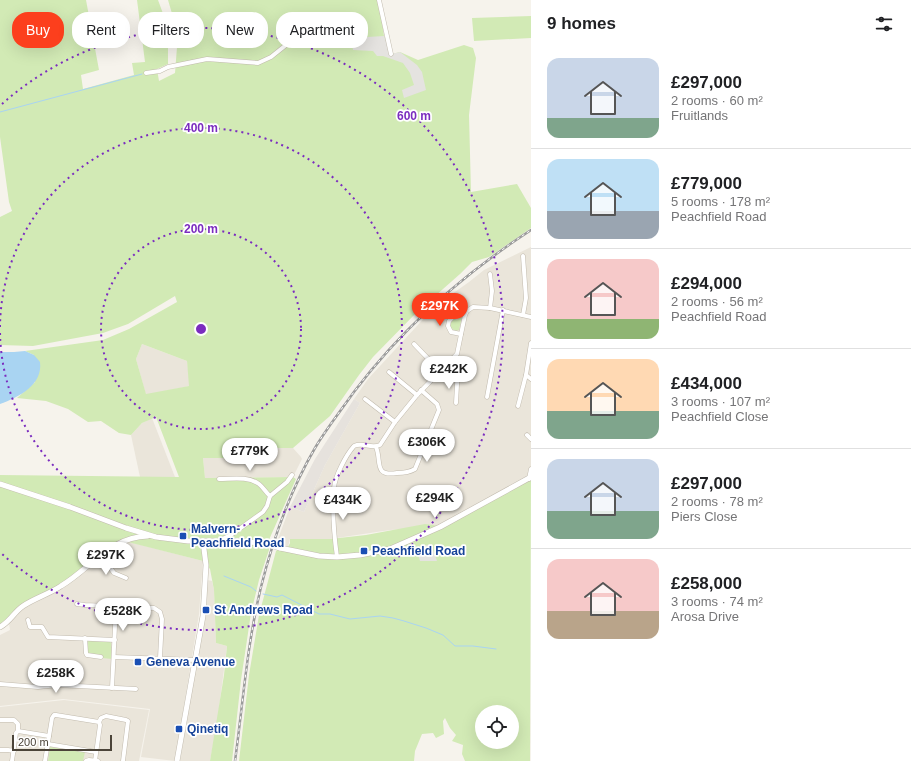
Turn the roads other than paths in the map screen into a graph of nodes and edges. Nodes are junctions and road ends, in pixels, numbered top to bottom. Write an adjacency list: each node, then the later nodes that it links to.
1 (379, 0): 3 (street)
2 (282, 48): 4 (street)
3 (392, 54)
4 (146, 73)
5 (523, 256): 10 (street)
6 (490, 274): 7 (street)
7 (490, 308): 8 (street); 12 (street)
8 (502, 310): 10 (street); 22 (street)
9 (457, 315): 12 (street)
10 (523, 316): 11 (street)
11 (531, 317)
12 (461, 334): 15 (street)
13 (414, 344): 16 (street)
14 (531, 344): 18 (street)
15 (453, 358): 16 (street); 24 (street)
16 (440, 370): 20 (street)
17 (389, 372): 21 (street)
18 (526, 375): 19 (street); 25 (street)
19 (531, 379)
20 (421, 390): 21 (street); 29 (street)
21 (417, 395): 26 (street)
22 (487, 398)
23 (365, 399): 26 (street)
24 (456, 403)
25 (518, 406)
26 (395, 422): 29 (street)
27 (526, 435): 28 (street)
28 (531, 439)
29 (376, 447): 40 (street)
30 (531, 469): 32 (street)
31 (292, 475): 35 (street)
32 (530, 478): 40 (street)
33 (219, 479): 35 (street)
34 (0, 484): 36 (street)
35 (270, 496): 37 (street)
36 (156, 537): 38 (street); 39 (street)
37 (220, 540): 38 (street); 40 (street, bridge)
38 (203, 541): 51 (street)
39 (102, 555): 41 (street); 45 (street)
40 (337, 557)
41 (126, 578)
42 (77, 604): 43 (street)
43 (116, 606): 47 (street); 50 (street)
44 (28, 620): 46 (street)
45 (0, 627)
46 (85, 638): 47 (street); 48 (street)
47 (115, 640): 49 (street)
48 (101, 657)
49 (114, 657): 50 (street); 53 (street)
50 (160, 658): 51 (street)
51 (195, 660): 69 (street)
52 (0, 684): 53 (street)
53 (112, 688): 54 (street)
54 (136, 689)
55 (0, 720): 57 (street)
56 (99, 722): 58 (street); 62 (street); 68 (street)
57 (18, 731): 58 (street); 61 (street)
58 (49, 736): 59 (street)
59 (48, 744): 62 (street); 64 (street)
60 (0, 750): 61 (street)
61 (14, 751): 63 (street)
62 (96, 752): 66 (street)
63 (12, 761)
64 (45, 761)
65 (86, 761): 66 (street)
66 (95, 761): 67 (street)
67 (98, 761)
68 (123, 761)
69 (177, 761)

